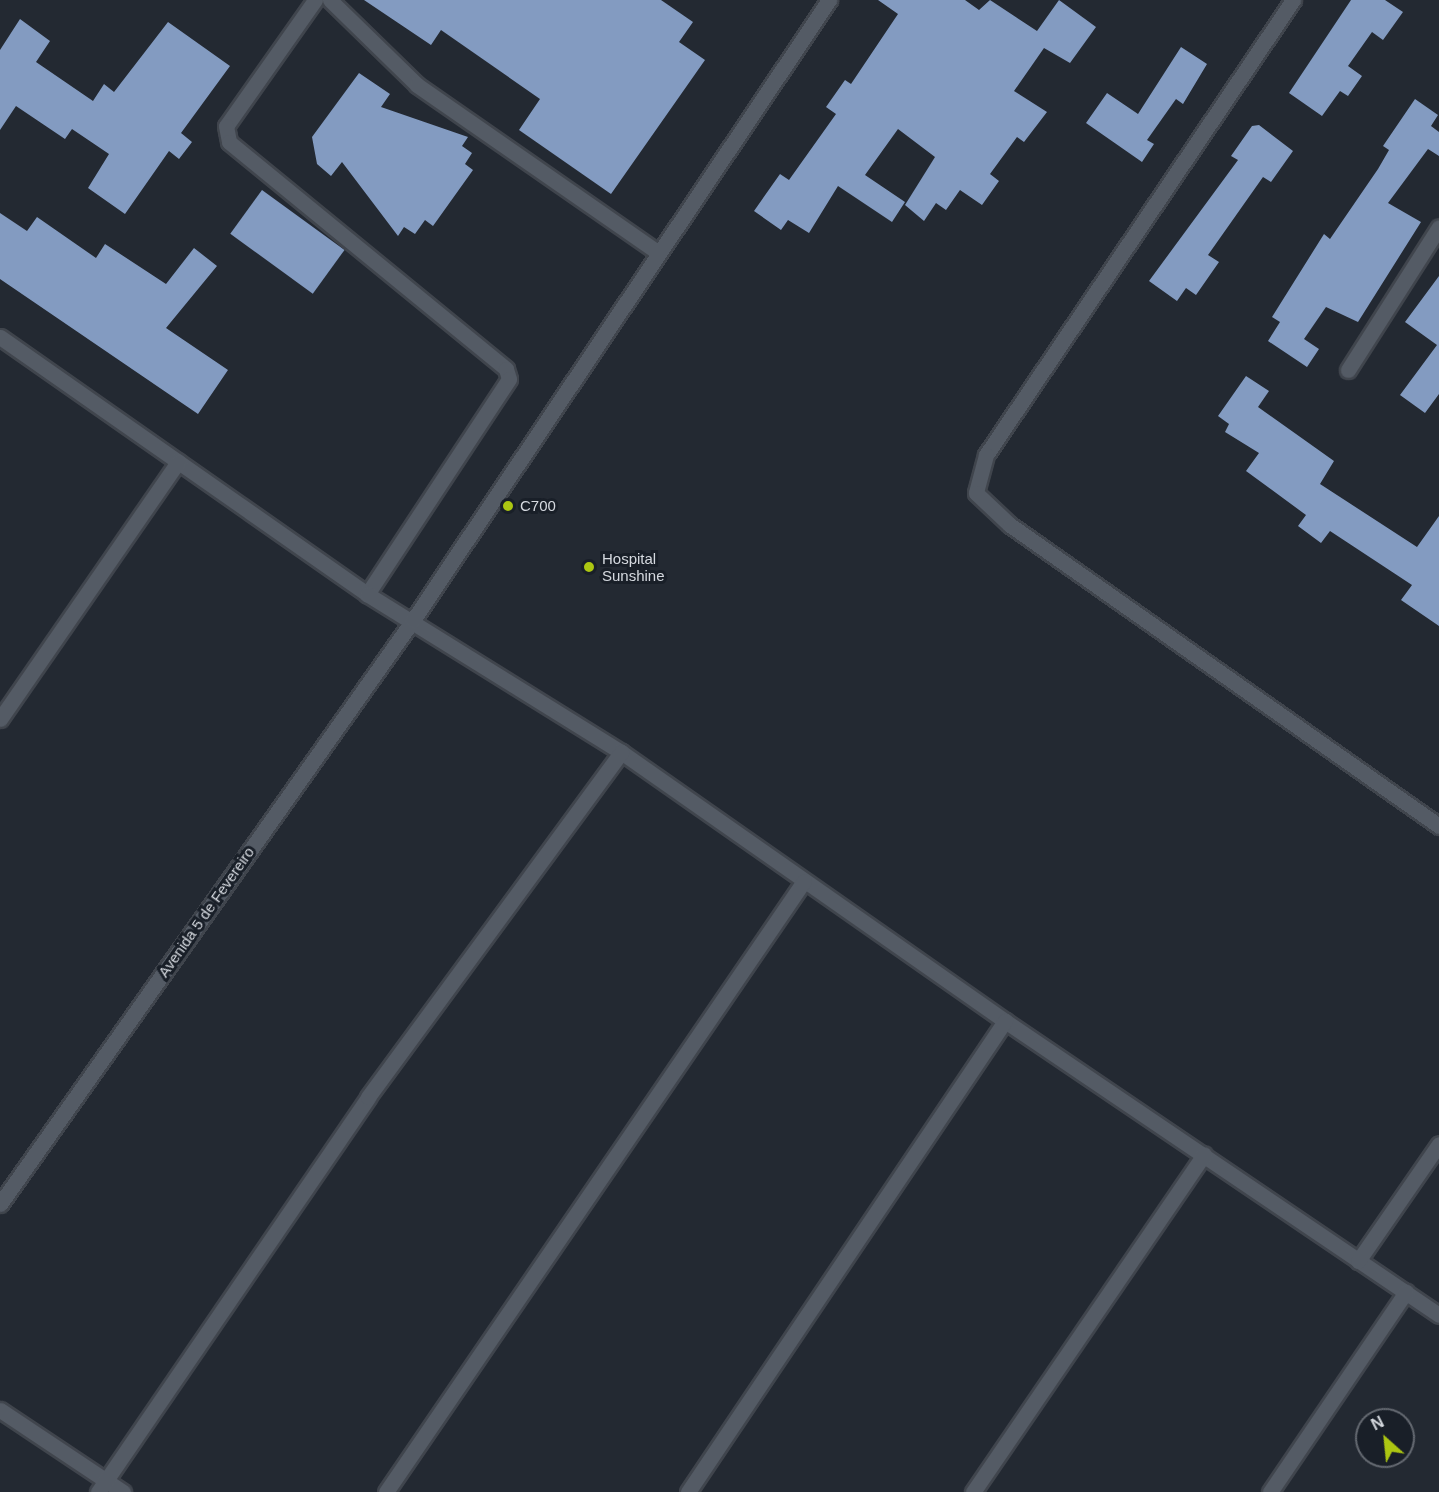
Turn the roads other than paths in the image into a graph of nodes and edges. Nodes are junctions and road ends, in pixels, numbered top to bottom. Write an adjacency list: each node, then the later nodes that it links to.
1 (315, 0): 10 (street)
2 (330, 0): 6 (street)
3 (829, 0): 6 (street, Avenida 5 de Fevereiro)
4 (1293, 0): 14 (street)
5 (1439, 227): 8 (street)
6 (657, 252): 11 (street, Avenida 5 de Fevereiro)
7 (0, 337): 9 (street)
8 (1348, 370)
9 (178, 462): 10 (street); 12 (street)
10 (367, 594): 11 (street)
11 (413, 620): 13 (street); 19 (street, Avenida 5 de Fevereiro)
12 (0, 720)
13 (621, 752): 15 (street); 24 (street)
14 (1439, 826)
15 (804, 881): 16 (street); 26 (street)
16 (1005, 1022): 18 (street); 27 (street)
17 (1439, 1144): 20 (street)
18 (1203, 1155): 20 (street); 28 (street)
19 (0, 1204)
20 (1358, 1261): 21 (street)
21 (1406, 1292): 22 (street); 29 (street)
22 (1439, 1315)
23 (0, 1410): 24 (street)
24 (102, 1486): 25 (street)
25 (123, 1492)
26 (386, 1492)
27 (688, 1492)
28 (973, 1492)
29 (1270, 1492)

